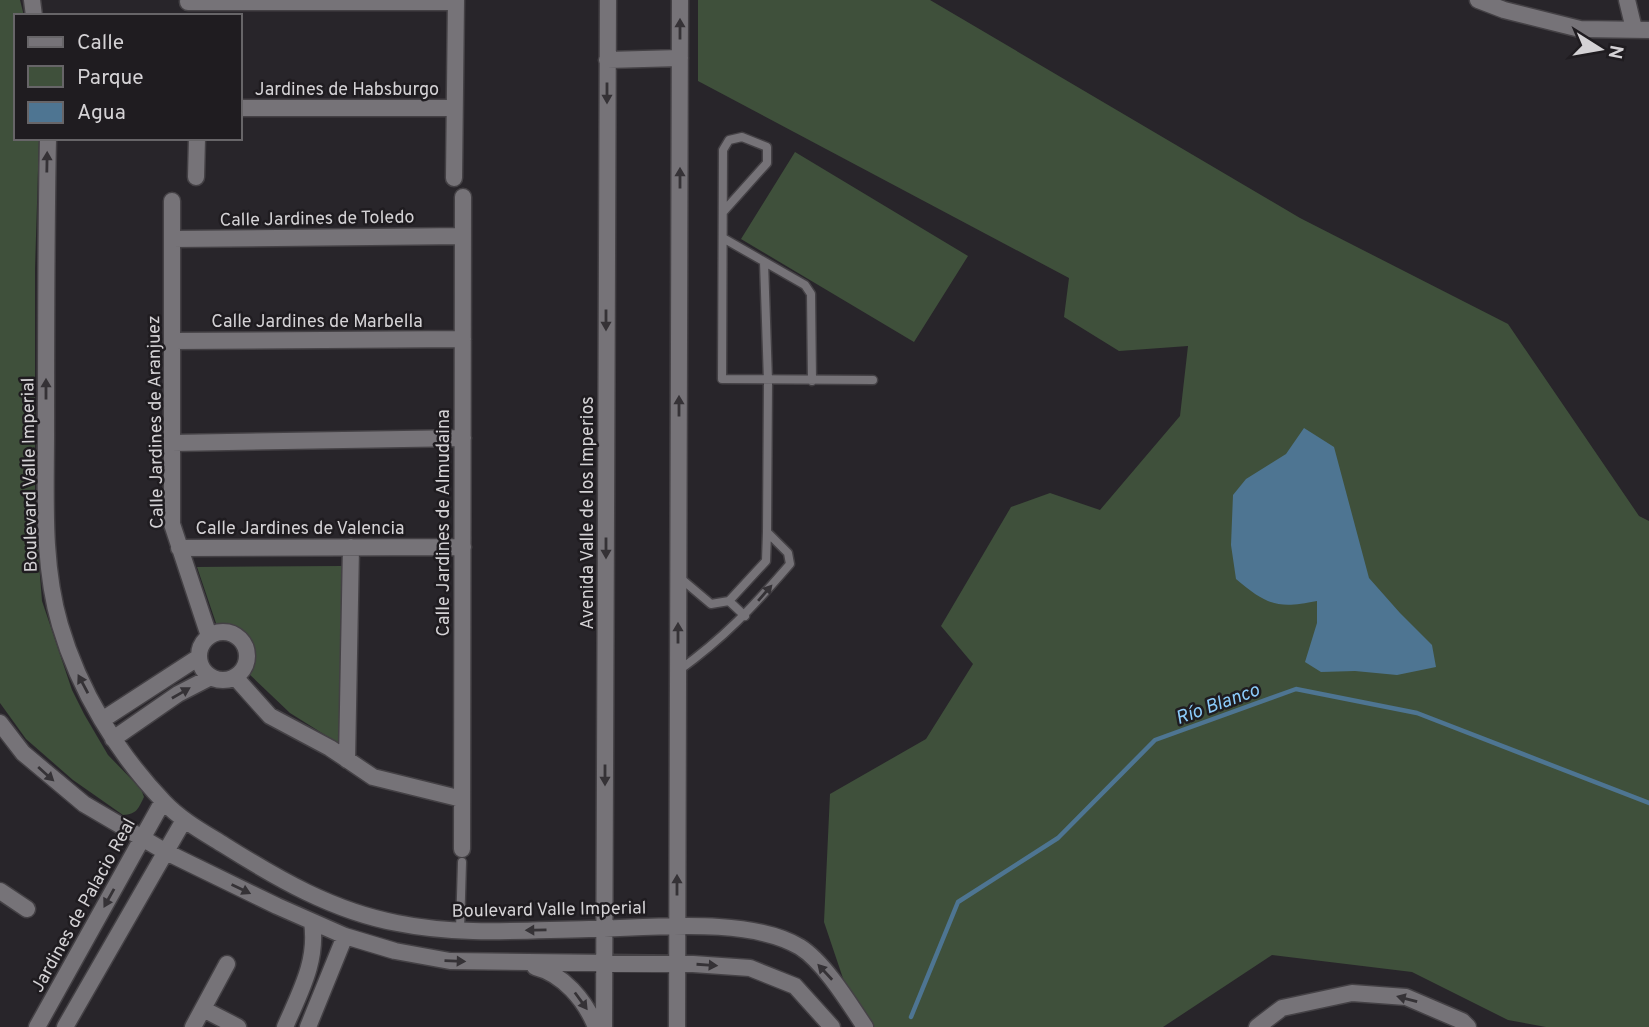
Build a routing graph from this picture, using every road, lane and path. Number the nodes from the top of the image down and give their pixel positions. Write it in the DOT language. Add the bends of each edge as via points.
graph roads {
  1 [pos="608,0"];
  2 [pos="680,0"];
  3 [pos="1478,0"];
  4 [pos="1627,0"];
  5 [pos="456,1"];
  6 [pos="189,6"];
  7 [pos="1642,29"];
  8 [pos="680,58"];
  9 [pos="607,60"];
  10 [pos="242,108"];
  11 [pos="454,108"];
  12 [pos="48,140"];
  13 [pos="197,140"];
  14 [pos="196,177"];
  15 [pos="454,177"];
  16 [pos="463,197"];
  17 [pos="172,201"];
  18 [pos="723,212"];
  19 [pos="463,236"];
  20 [pos="723,238"];
  21 [pos="172,239"];
  22 [pos="764,262"];
  23 [pos="463,339"];
  24 [pos="172,341"];
  25 [pos="873,380"];
  26 [pos="768,381"];
  27 [pos="812,381"];
  28 [pos="463,439"];
  29 [pos="173,443"];
  30 [pos="766,532"];
  31 [pos="351,547"];
  32 [pos="463,547"];
  33 [pos="179,548"];
  34 [pos="678,576"];
  35 [pos="729,601"];
  36 [pos="745,616"];
  37 [pos="209,636"];
  38 [pos="199,657"];
  39 [pos="678,671"];
  40 [pos="211,677"];
  41 [pos="235,677"];
  42 [pos="139,696"];
  43 [pos="150,713"];
  44 [pos="102,720"];
  45 [pos="0,723"];
  46 [pos="113,739"];
  47 [pos="347,760"];
  48 [pos="462,799"];
  49 [pos="163,801"];
  50 [pos="184,820"];
  51 [pos="142,838"];
  52 [pos="166,852"];
  53 [pos="462,856"];
  54 [pos="125,869"];
  55 [pos="150,881"];
  56 [pos="0,891"];
  57 [pos="27,909"];
  58 [pos="312,922"];
  59 [pos="400,924"];
  60 [pos="677,927"];
  61 [pos="604,929"];
  62 [pos="460,930"];
  63 [pos="345,936"];
  64 [pos="395,951"];
  65 [pos="515,962"];
  66 [pos="227,964"];
  67 [pos="677,964"];
  68 [pos="604,965"];
  69 [pos="310,970"];
  70 [pos="328,977"];
  71 [pos="202,1009"];
  72 [pos="37,1027"];
  73 [pos="65,1027"];
  74 [pos="193,1027"];
  75 [pos="238,1027"];
  76 [pos="285,1027"];
  77 [pos="308,1027"];
  78 [pos="596,1027"];
  79 [pos="604,1027"];
  80 [pos="677,1027"];
  81 [pos="832,1027"];
  82 [pos="865,1027"];
  83 [pos="1257,1027"];
  84 [pos="1468,1027"];
  1 -- 9 [label="street, Avenida Valle de los Imperios"];
  8 -- 2 [label="street, one-way"];
  3 -- 7 [label="street" via="1580,29"];
  4 -- 7 [label="street"];
  5 -- 6 [label="street"];
  5 -- 11 [label="street"];
  8 -- 9 [label="street"];
  34 -- 8 [label="street, one-way"];
  9 -- 61 [label="street, Avenida Valle de los Imperios, one-way"];
  10 -- 11 [label="street, Jardines de Habsburgo"];
  11 -- 15 [label="street"];
  44 -- 12 [label="street, Boulevard Valle Imperial, one-way" via="77,674 51,586 46,513"];
  13 -- 14 [label="street"];
  16 -- 19 [label="street, Calle Jardines de Almudaina"];
  17 -- 21 [label="street, Calle Jardines de Aranjuez"];
  18 -- 18 [label="lane" via="723,150 729,140 742,137 767,147 767,163"];
  18 -- 20 [label="lane"];
  19 -- 21 [label="street, Calle Jardines de Toledo"];
  19 -- 23 [label="street, Calle Jardines de Almudaina"];
  20 -- 22 [label="lane"];
  20 -- 26 [label="lane" via="722,379"];
  21 -- 24 [label="street, Calle Jardines de Aranjuez"];
  22 -- 26 [label="lane"];
  22 -- 27 [label="lane" via="805,285 811,294"];
  23 -- 24 [label="street, Calle Jardines de Marbella"];
  23 -- 28 [label="street, Calle Jardines de Almudaina"];
  24 -- 29 [label="street, Calle Jardines de Aranjuez"];
  25 -- 27 [label="lane"];
  26 -- 27 [label="lane"];
  26 -- 30 [label="lane"];
  28 -- 29 [label="street"];
  28 -- 32 [label="street, Calle Jardines de Almudaina"];
  29 -- 33 [label="street, Calle Jardines de Aranjuez" via="172,524"];
  30 -- 35 [label="lane" via="766,561"];
  36 -- 30 [label="lane, one-way" via="790,564 788,554"];
  31 -- 32 [label="street, Calle Jardines de Valencia"];
  31 -- 33 [label="street, Calle Jardines de Valencia"];
  31 -- 47 [label="street"];
  32 -- 48 [label="street, Calle Jardines de Almudaina"];
  33 -- 37 [label="street, Calle Jardines de Aranjuez"];
  34 -- 35 [label="lane" via="711,604"];
  39 -- 34 [label="street, one-way"];
  35 -- 36 [label="lane"];
  36 -- 39 [label="lane"];
  37 -- 38 [label="street"];
  37 -- 41 [label="street" via="221,631 244,642 244,668"];
  38 -- 40 [label="street"];
  38 -- 42 [label="street"];
  60 -- 39 [label="street, one-way"];
  40 -- 41 [label="street"];
  43 -- 40 [label="street, one-way"];
  41 -- 47 [label="street" via="270,716"];
  42 -- 43 [label="street"];
  42 -- 44 [label="street"];
  43 -- 46 [label="street"];
  44 -- 46 [label="street, Boulevard Valle Imperial"];
  45 -- 51 [label="street, one-way" via="23,753 52,779 83,804"];
  46 -- 49 [label="street, Boulevard Valle Imperial"];
  47 -- 48 [label="street" via="373,777"];
  48 -- 53 [label="street, Calle Jardines de Almudaina"];
  49 -- 50 [label="street, Boulevard Valle Imperial"];
  49 -- 51 [label="street, Jardines de Palacio Real"];
  50 -- 52 [label="street"];
  50 -- 59 [label="street, Boulevard Valle Imperial" via="322,901"];
  51 -- 52 [label="street"];
  51 -- 54 [label="street, Jardines de Palacio Real"];
  52 -- 55 [label="street"];
  52 -- 58 [label="street, one-way"];
  53 -- 62 [label="lane"];
  54 -- 55 [label="street"];
  54 -- 72 [label="street, Jardines de Palacio Real, one-way"];
  55 -- 73 [label="street"];
  56 -- 57 [label="street"];
  58 -- 63 [label="street"];
  58 -- 69 [label="street"];
  59 -- 62 [label="street, Boulevard Valle Imperial"];
  59 -- 64 [label="street"];
  60 -- 61 [label="street, Boulevard Valle Imperial"];
  60 -- 67 [label="street"];
  82 -- 60 [label="street, Boulevard Valle Imperial, one-way" via="831,978 802,948 768,933"];
  61 -- 62 [label="street, Boulevard Valle Imperial, one-way"];
  61 -- 68 [label="street, Avenida Valle de los Imperios"];
  63 -- 64 [label="street"];
  63 -- 70 [label="street"];
  64 -- 65 [label="street, one-way" via="450,961"];
  65 -- 68 [label="street"];
  65 -- 78 [label="street, one-way" via="545,970 573,989"];
  66 -- 71 [label="street"];
  67 -- 68 [label="street"];
  67 -- 80 [label="street"];
  67 -- 81 [label="street, one-way" via="750,968 783,981 795,986"];
  68 -- 79 [label="street, Avenida Valle de los Imperios"];
  69 -- 70 [label="street"];
  69 -- 76 [label="street"];
  70 -- 77 [label="street"];
  71 -- 74 [label="street"];
  71 -- 75 [label="street"];
  84 -- 83 [label="street, one-way" via="1406,996 1352,993 1282,1008"];
}
